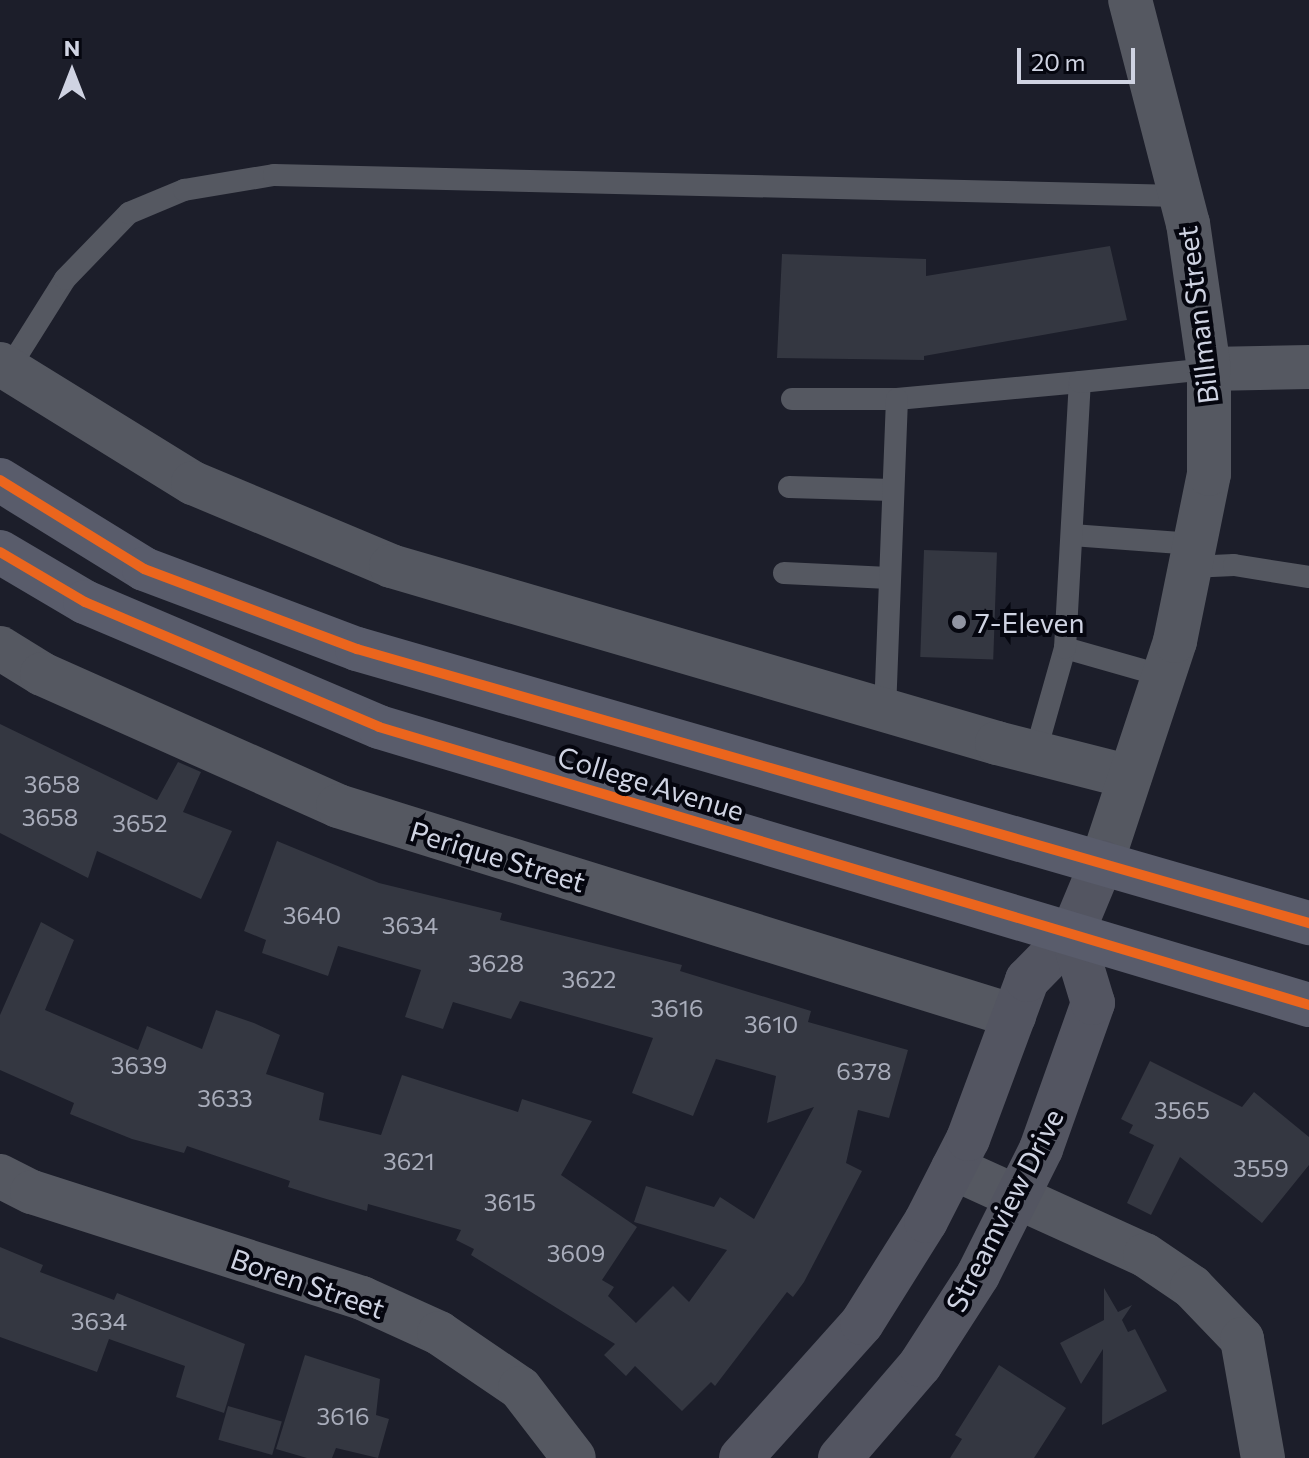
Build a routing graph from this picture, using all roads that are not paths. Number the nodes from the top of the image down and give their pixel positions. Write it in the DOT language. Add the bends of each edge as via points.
graph roads {
  1 [pos="1130,0"];
  2 [pos="1181,196"];
  3 [pos="4,367"];
  4 [pos="1309,367"];
  5 [pos="1209,369"];
  6 [pos="1080,382"];
  7 [pos="792,399"];
  8 [pos="897,399"];
  9 [pos="0,480"];
  10 [pos="789,487"];
  11 [pos="892,490"];
  12 [pos="1072,535"];
  13 [pos="0,552"];
  14 [pos="1192,556"];
  15 [pos="784,573"];
  16 [pos="1309,577"];
  17 [pos="889,578"];
  18 [pos="0,648"];
  19 [pos="1065,648"];
  20 [pos="1163,676"];
  21 [pos="885,711"];
  22 [pos="1035,754"];
  23 [pos="1130,777"];
  24 [pos="1102,862"];
  25 [pos="1309,923"];
  26 [pos="1072,934"];
  27 [pos="1309,1005"];
  28 [pos="1014,1016"];
  29 [pos="953,1168"];
  30 [pos="0,1176"];
  31 [pos="1018,1195"];
  32 [pos="574,1458"];
  33 [pos="741,1458"];
  34 [pos="840,1458"];
  35 [pos="1263,1458"];
  1 -- 2 [label="street, Billman Street"];
  2 -- 3 [label="lane" via="274,175 184,190 129,213 65,279"];
  2 -- 5 [label="street, Billman Street"];
  3 -- 21 [label="street" via="193,483 391,566"];
  4 -- 5 [label="street"];
  5 -- 6 [label="lane"];
  5 -- 14 [label="street, Billman Street" via="1209,474"];
  6 -- 8 [label="lane"];
  6 -- 12 [label="lane"];
  7 -- 8 [label="lane"];
  8 -- 11 [label="lane"];
  9 -- 24 [label="main road, College Avenue" via="144,569 357,649"];
  10 -- 11 [label="lane"];
  11 -- 17 [label="lane"];
  12 -- 14 [label="lane"];
  12 -- 19 [label="lane"];
  13 -- 26 [label="main road, College Avenue" via="85,602 379,727"];
  14 -- 16 [label="lane"];
  14 -- 20 [label="street, Billman Street"];
  15 -- 17 [label="lane"];
  17 -- 21 [label="lane"];
  18 -- 28 [label="street, Perique Street" via="42,674 338,806"];
  19 -- 20 [label="lane"];
  19 -- 22 [label="lane"];
  20 -- 23 [label="street, Billman Street"];
  21 -- 22 [label="street"];
  22 -- 23 [label="street"];
  23 -- 24 [label="street, Billman Street"];
  24 -- 25 [label="main road, College Avenue"];
  24 -- 26 [label="main road"];
  26 -- 27 [label="main road, College Avenue"];
  26 -- 28 [label="main road" via="1027,980"];
  26 -- 31 [label="main road, Streamview Drive" via="1093,1003 1041,1149"];
  28 -- 29 [label="main road"];
  29 -- 31 [label="street"];
  29 -- 33 [label="main road" via="862,1323"];
  30 -- 32 [label="street, Boren Street" via="32,1192 362,1298 439,1333 520,1388"];
  31 -- 34 [label="main road, Streamview Drive" via="978,1275 920,1365"];
  31 -- 35 [label="street" via="1145,1255 1192,1287 1242,1339"];
}
